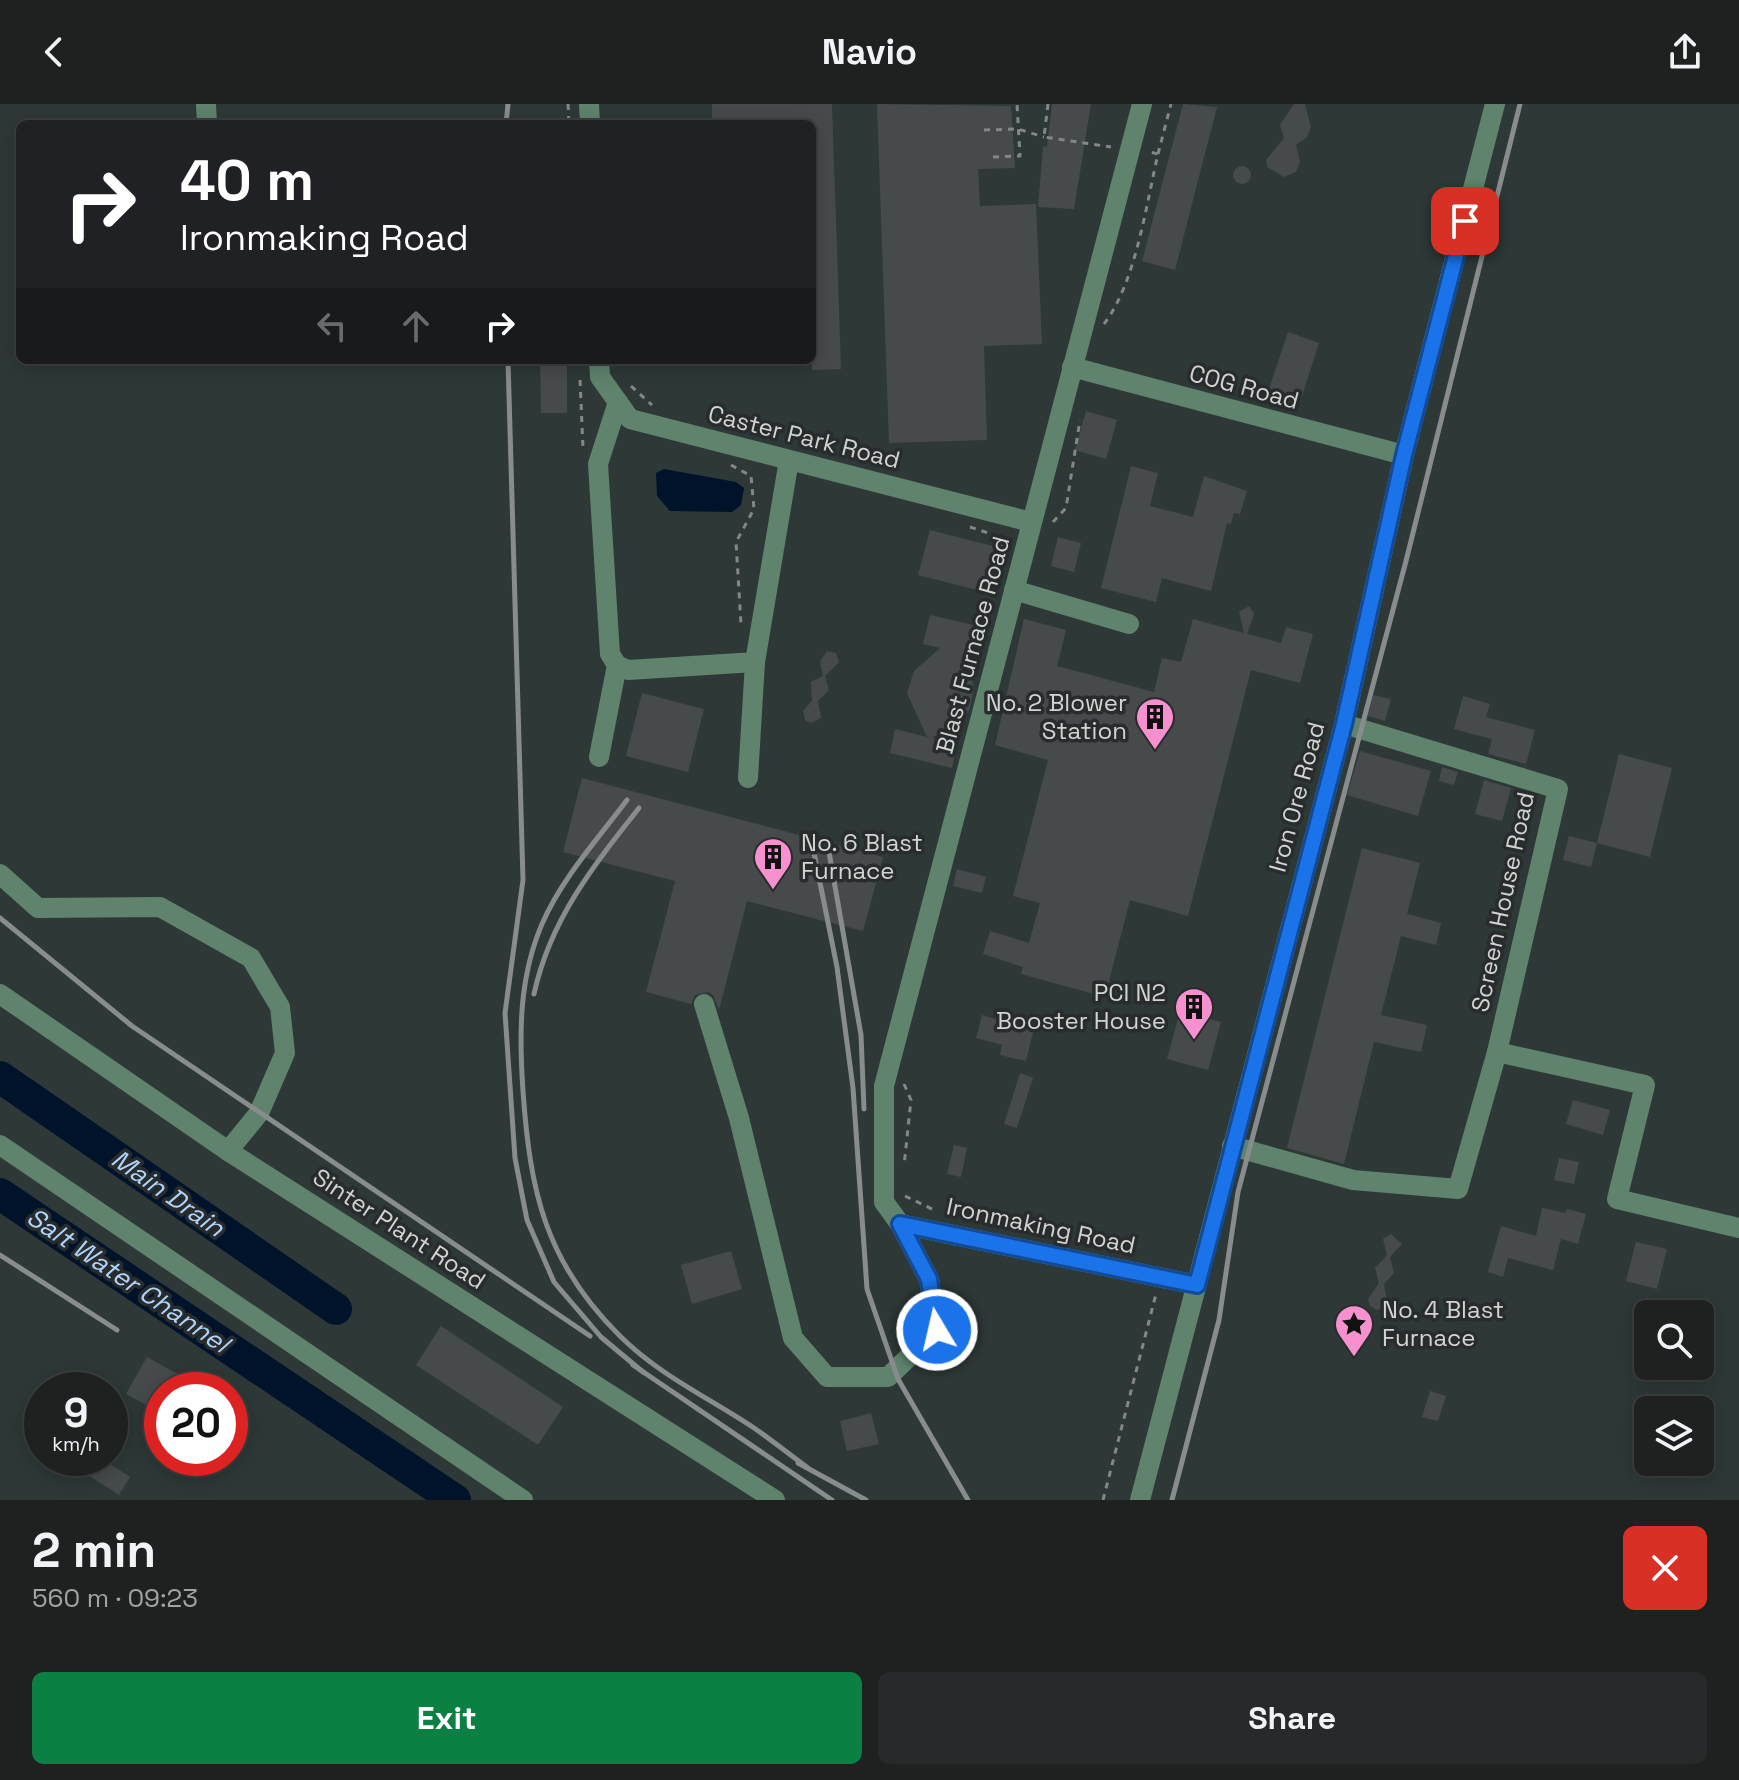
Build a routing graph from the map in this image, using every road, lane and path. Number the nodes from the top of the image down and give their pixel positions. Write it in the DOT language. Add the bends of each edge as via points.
graph roads {
  1 [pos="1017,104"];
  2 [pos="1142,104"];
  3 [pos="1171,104"];
  4 [pos="1495,104"];
  5 [pos="1018,129"];
  6 [pos="984,130"];
  7 [pos="1044,137"];
  8 [pos="1158,154"];
  9 [pos="993,157"];
  10 [pos="599,364"];
  11 [pos="1072,367"];
  12 [pos="618,402"];
  13 [pos="735,446"];
  14 [pos="1404,455"];
  15 [pos="789,460"];
  16 [pos="1031,522"];
  17 [pos="1014,590"];
  18 [pos="1129,624"];
  19 [pos="742,631"];
  20 [pos="755,662"];
  21 [pos="617,665"];
  22 [pos="1344,724"];
  23 [pos="599,757"];
  24 [pos="748,778"];
  25 [pos="0,874"];
  26 [pos="0,994"];
  27 [pos="704,1004"];
  28 [pos="1497,1052"];
  29 [pos="0,1145"];
  30 [pos="1232,1146"];
  31 [pos="228,1151"];
  32 [pos="900,1224"];
  33 [pos="1739,1228"];
  34 [pos="1197,1285"];
  35 [pos="523,1500"];
  36 [pos="775,1500"];
  37 [pos="1140,1500"];
  1 -- 5 [label="path"];
  2 -- 11 [label="street, Blast Furnace Road"];
  3 -- 8 [label="path"];
  4 -- 14 [label="street, Iron Ore Road"];
  5 -- 6 [label="path"];
  5 -- 7 [label="path"];
  5 -- 9 [label="path" via="1020,156"];
  10 -- 12 [label="street, Caster Park Road" via="600,377"];
  11 -- 14 [label="street, COG Road"];
  11 -- 16 [label="street, Blast Furnace Road"];
  12 -- 13 [label="street, Caster Park Road" via="630,419"];
  12 -- 21 [label="street" via="598,464 610,654"];
  13 -- 15 [label="street, Caster Park Road"];
  13 -- 19 [label="path" via="731,467 751,476 754,509 736,542"];
  14 -- 22 [label="street, Iron Ore Road"];
  15 -- 16 [label="street, Caster Park Road"];
  15 -- 20 [label="street"];
  16 -- 17 [label="street, Blast Furnace Road"];
  17 -- 18 [label="street"];
  17 -- 32 [label="street, Blast Furnace Road" via="884,1086 884,1202"];
  20 -- 21 [label="street" via="628,670"];
  20 -- 24 [label="street"];
  21 -- 23 [label="street"];
  22 -- 28 [label="street, Screen House Road" via="1558,789"];
  22 -- 30 [label="street, Iron Ore Road"];
  25 -- 31 [label="street" via="38,908 160,907 251,958 280,1007 285,1053 259,1113"];
  26 -- 31 [label="street, Sinter Plant Road"];
  27 -- 32 [label="street" via="739,1118 793,1338 827,1377 888,1377 937,1330 929,1279"];
  28 -- 30 [label="street, Screen House Road" via="1458,1189 1353,1180"];
  28 -- 33 [label="street" via="1645,1085 1617,1199"];
  29 -- 35 [label="street"];
  30 -- 34 [label="street, Iron Ore Road"];
  31 -- 36 [label="street, Sinter Plant Road"];
  32 -- 34 [label="street, Ironmaking Road"];
  34 -- 37 [label="street, Iron Ore Road"];
}
